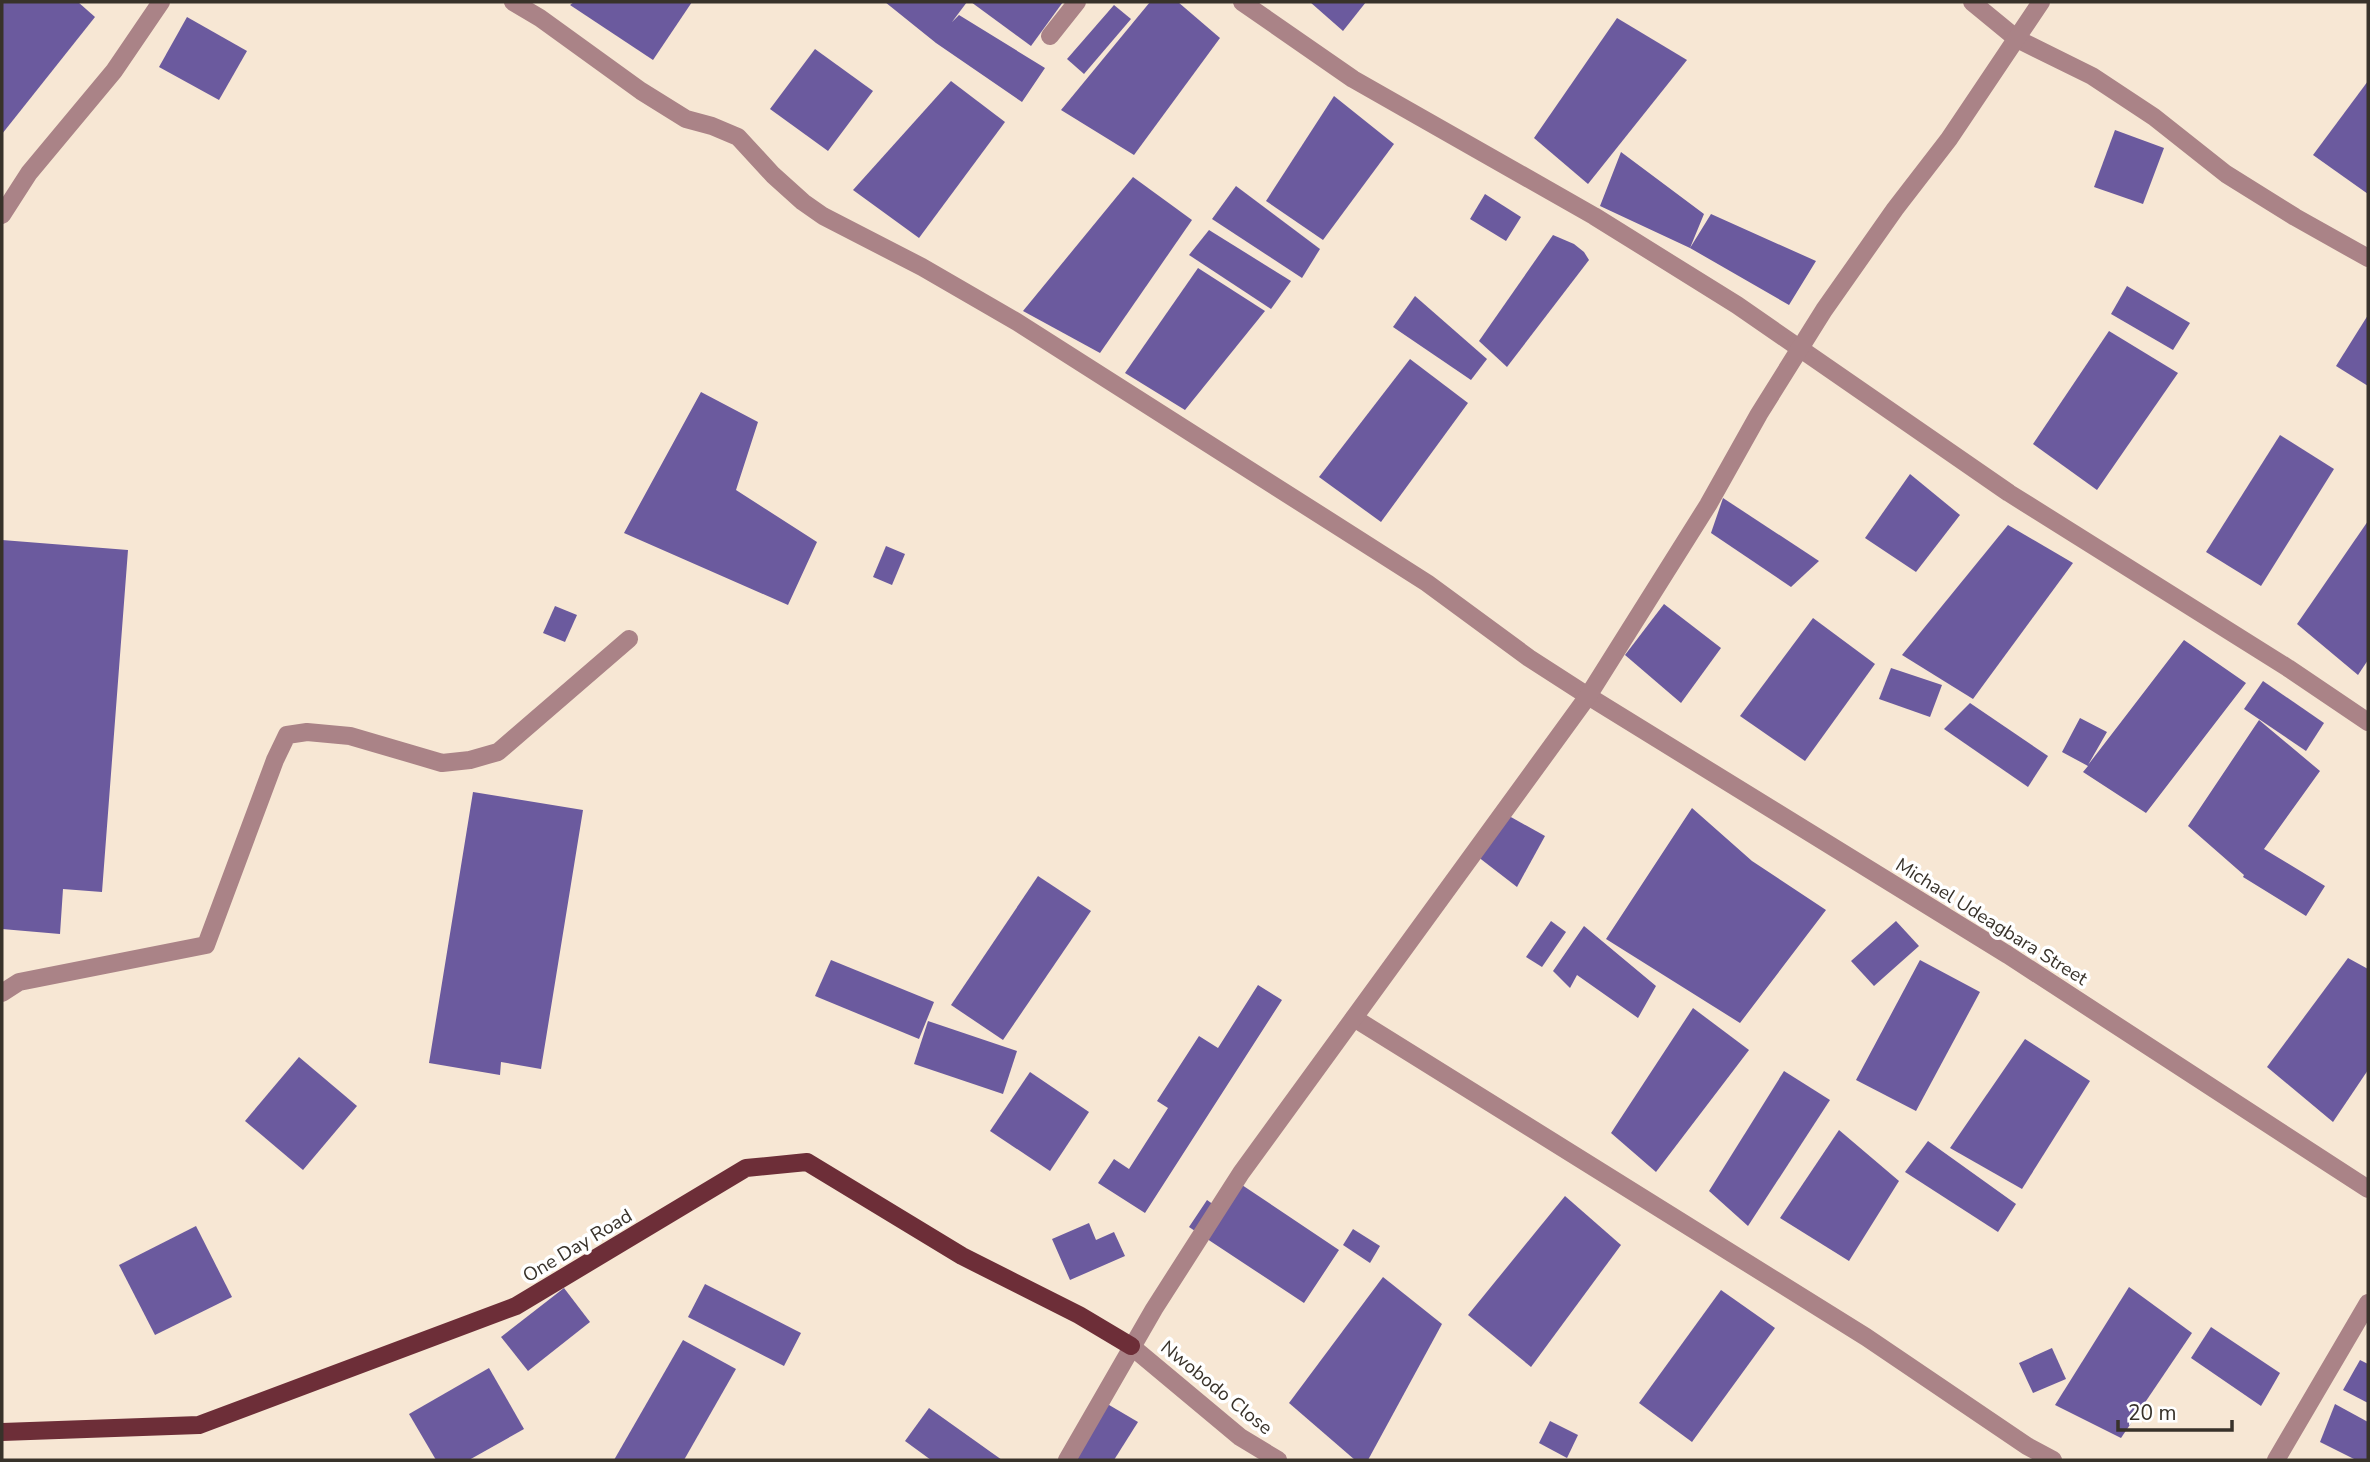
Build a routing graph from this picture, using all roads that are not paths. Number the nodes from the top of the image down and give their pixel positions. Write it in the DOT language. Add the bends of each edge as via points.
graph roads {
  1 [pos="161,2"];
  2 [pos="513,2"];
  3 [pos="1077,2"];
  4 [pos="1242,2"];
  5 [pos="1972,2"];
  6 [pos="2041,2"];
  7 [pos="1050,36"];
  8 [pos="2017,38"];
  9 [pos="4,204"];
  10 [pos="2368,258"];
  11 [pos="1801,347"];
  12 [pos="629,639"];
  13 [pos="1588,696"];
  14 [pos="2368,722"];
  15 [pos="2,993"];
  16 [pos="1354,1018"];
  17 [pos="2368,1189"];
  18 [pos="2368,1303"];
  19 [pos="1131,1346"];
  20 [pos="2,1432"];
  21 [pos="1067,1460"];
  22 [pos="1278,1460"];
  23 [pos="2053,1460"];
  24 [pos="2276,1460"];
  1 -- 9 [label="street" via="114,71"];
  2 -- 13 [label="street, Michael Udeagbara Street" via="686,119 738,137 773,175 823,215 1017,322 1427,583"];
  3 -- 7 [label="street"];
  4 -- 11 [label="street" via="1353,79 1633,240"];
  5 -- 8 [label="street"];
  6 -- 8 [label="street"];
  8 -- 10 [label="street" via="2092,76 2154,117 2226,174"];
  8 -- 11 [label="street" via="1949,139 1844,279"];
  11 -- 13 [label="street"];
  11 -- 14 [label="street" via="2008,493"];
  12 -- 15 [label="street" via="498,752 442,763 350,736 288,735 206,945 19,982"];
  13 -- 16 [label="street"];
  13 -- 17 [label="street, Michael Udeagbara Street" via="2008,954"];
  16 -- 19 [label="street" via="1241,1173"];
  16 -- 23 [label="street" via="1866,1337"];
  18 -- 24 [label="street"];
  19 -- 20 [label="main road, One Day Road" via="962,1256 807,1161 746,1168 516,1306 199,1426"];
  19 -- 21 [label="street"];
  19 -- 22 [label="street, Nwobodo Close" via="1240,1437"];
}
